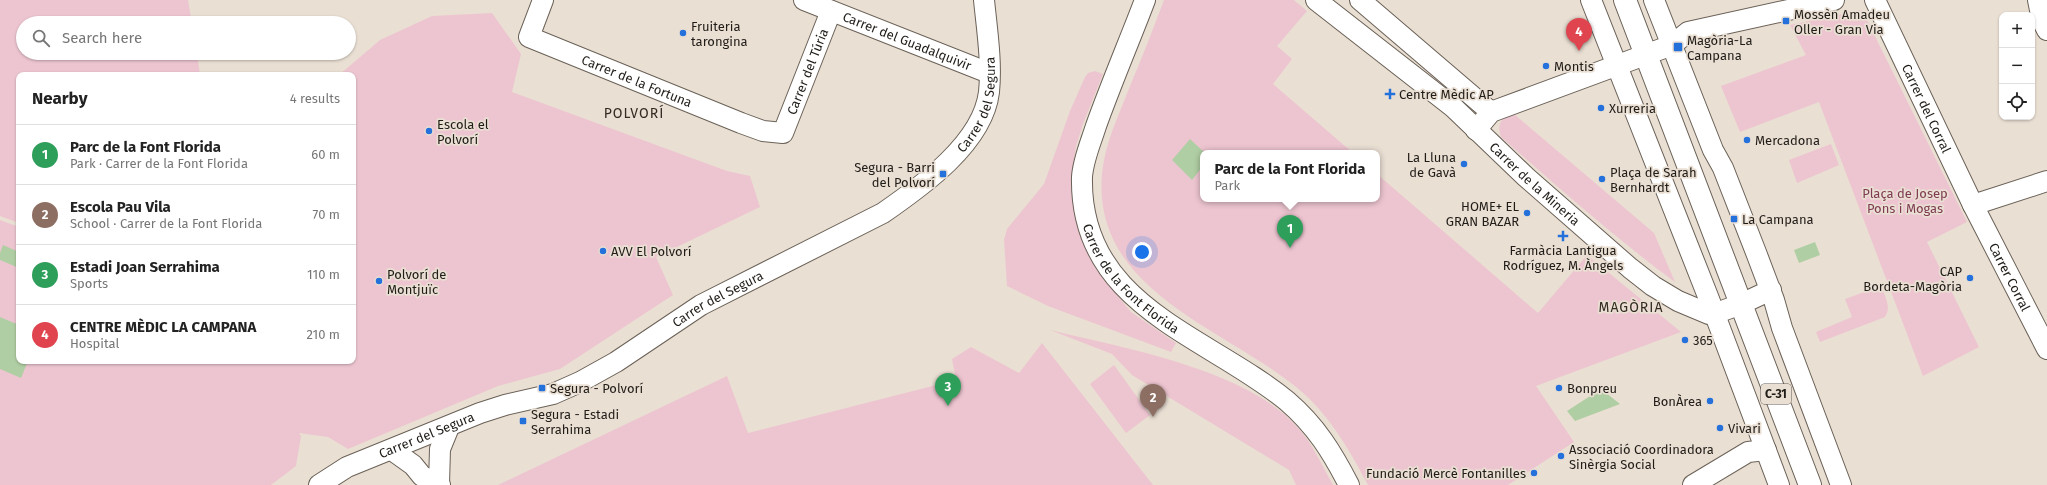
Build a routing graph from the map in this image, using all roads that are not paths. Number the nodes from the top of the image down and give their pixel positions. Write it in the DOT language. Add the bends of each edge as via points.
graph roads {
  1 [pos="543,0"];
  2 [pos="804,0"];
  3 [pos="984,0"];
  4 [pos="1145,0"];
  5 [pos="1316,0"];
  6 [pos="1360,0"];
  7 [pos="1591,0"];
  8 [pos="1625,0"];
  9 [pos="1654,0"];
  10 [pos="1834,0"];
  11 [pos="2038,0"];
  12 [pos="1878,6"];
  13 [pos="831,11"];
  14 [pos="2047,30"];
  15 [pos="1672,45"];
  16 [pos="1646,55"];
  17 [pos="1616,66"];
  18 [pos="989,73"];
  19 [pos="1491,112"];
  20 [pos="1476,130"];
  21 [pos="783,133"];
  22 [pos="2047,180"];
  23 [pos="1980,202"];
  24 [pos="1771,290"];
  25 [pos="1741,304"];
  26 [pos="1714,314"];
  27 [pos="2047,349"];
  28 [pos="449,428"];
  29 [pos="392,450"];
  30 [pos="1766,450"];
  31 [pos="440,484"];
  32 [pos="319,485"];
  33 [pos="1349,485"];
  34 [pos="1693,485"];
  35 [pos="1779,485"];
  36 [pos="1810,485"];
  37 [pos="1841,485"];
  1 -- 21 [label="street, Carrer de la Fortuna" via="529,37 741,123 763,131"];
  2 -- 13 [label="street, Carrer del Guadalquivir"];
  3 -- 18 [label="street, Carrer del Segura"];
  4 -- 33 [label="street, Carrer de la Font Florida" via="1090,145 1082,176 1087,223 1111,271 1128,292 1191,339 1212,350 1287,401 1314,427"];
  5 -- 20 [label="street, Carrer de la Mineria" via="1454,108"];
  6 -- 19 [label="street"];
  7 -- 17 [label="street"];
  8 -- 16 [label="main road, C-31"];
  9 -- 15 [label="street"];
  10 -- 15 [label="street" via="1688,32"];
  11 -- 14 [label="street"];
  12 -- 23 [label="street, Carrer del Corral"];
  13 -- 18 [label="street, Carrer del Guadalquivir"];
  13 -- 21 [label="street, Carrer del Túria"];
  15 -- 16 [label="street"];
  15 -- 24 [label="street"];
  16 -- 17 [label="street"];
  16 -- 25 [label="main road, C-31"];
  17 -- 19 [label="street"];
  17 -- 26 [label="street"];
  18 -- 28 [label="street, Carrer del Segura" via="989,92 985,109 975,129 934,175 883,213 701,305 616,362 580,382 554,394 505,405"];
  19 -- 20 [label="street"];
  20 -- 26 [label="street, Carrer de la Mineria" via="1630,268 1678,301 1705,313"];
  22 -- 23 [label="street"];
  23 -- 27 [label="street, Carrer Corral"];
  24 -- 25 [label="street"];
  24 -- 37 [label="street" via="1782,328"];
  25 -- 26 [label="street"];
  25 -- 36 [label="main road, C-31"];
  26 -- 30 [label="street"];
  28 -- 29 [label="street, Carrer del Segura"];
  28 -- 31 [label="street" via="440,449"];
  29 -- 31 [label="street" via="422,476"];
  29 -- 32 [label="street, Carrer del Segura" via="347,467"];
  30 -- 34 [label="street" via="1748,452"];
  30 -- 35 [label="street"];
}
